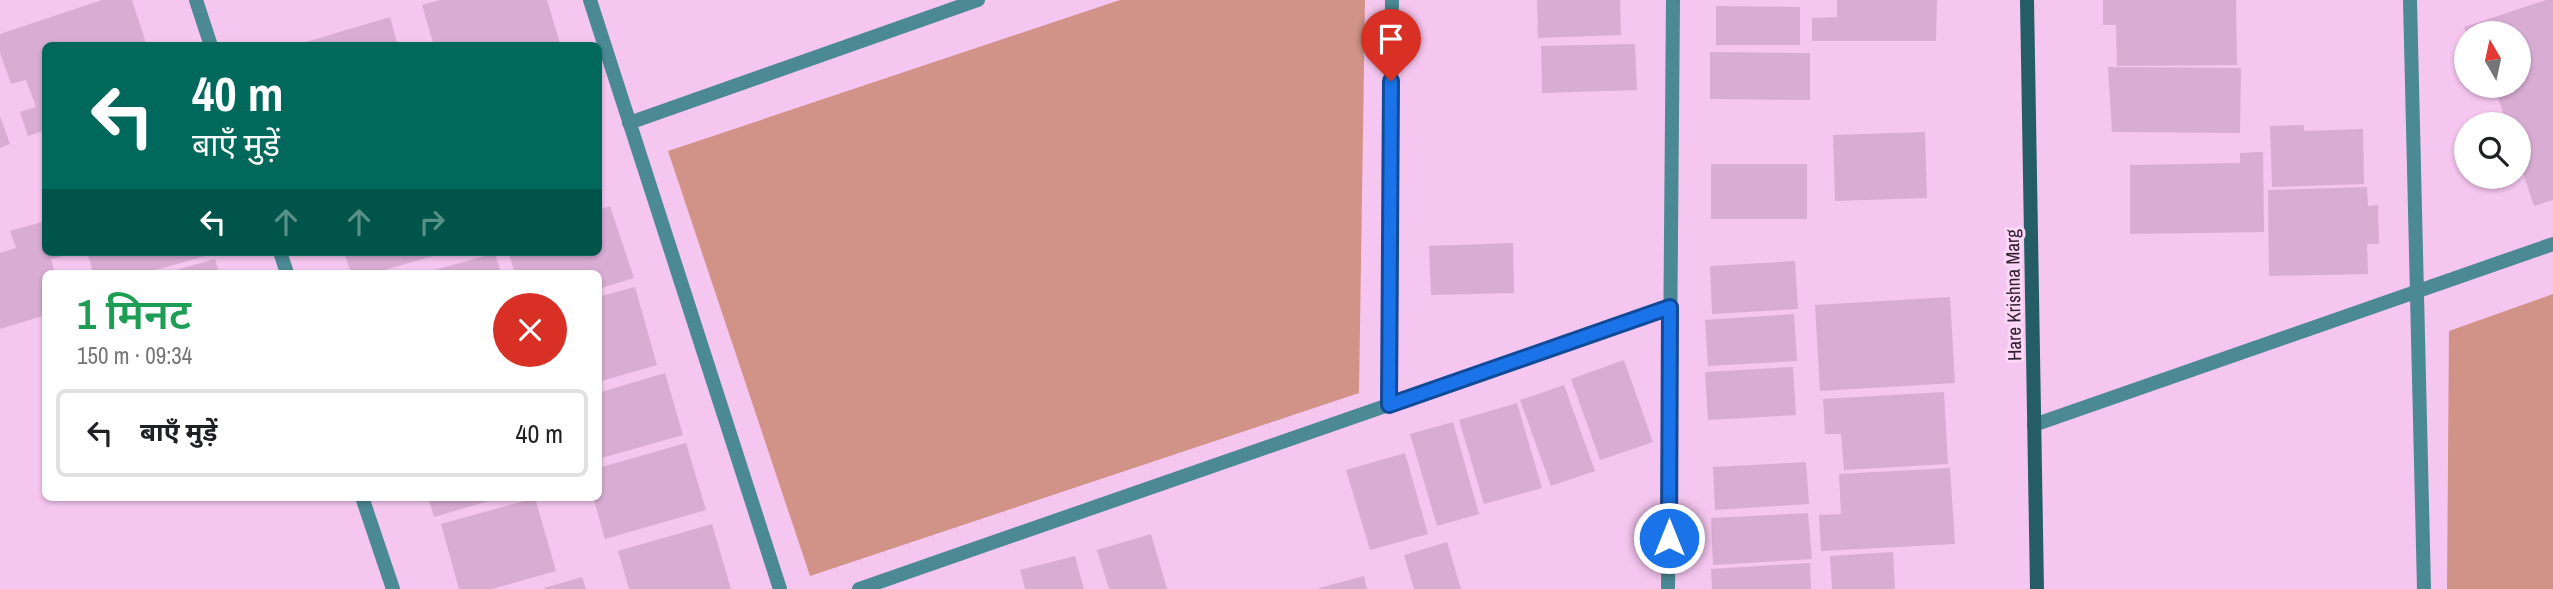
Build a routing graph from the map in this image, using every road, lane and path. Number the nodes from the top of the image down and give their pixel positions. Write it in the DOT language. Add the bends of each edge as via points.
graph roads {
  1 [pos="196,0"];
  2 [pos="590,0"];
  3 [pos="978,0"];
  4 [pos="1392,0"];
  5 [pos="1673,0"];
  6 [pos="2027,0"];
  7 [pos="2410,0"];
  8 [pos="210,42"];
  9 [pos="629,123"];
  10 [pos="2553,244"];
  11 [pos="2416,292"];
  12 [pos="1670,307"];
  13 [pos="1389,405"];
  14 [pos="2034,425"];
  15 [pos="363,501"];
  16 [pos="393,589"];
  17 [pos="780,589"];
  18 [pos="859,589"];
  19 [pos="1668,589"];
  20 [pos="2037,589"];
  21 [pos="2424,589"];
  1 -- 8 [label="street"];
  2 -- 9 [label="street"];
  3 -- 9 [label="street"];
  4 -- 13 [label="street"];
  5 -- 12 [label="street"];
  6 -- 14 [label="street, Hare Krishna Marg"];
  7 -- 11 [label="street"];
  9 -- 17 [label="street"];
  10 -- 11 [label="street"];
  11 -- 14 [label="street"];
  11 -- 21 [label="street"];
  12 -- 13 [label="street"];
  12 -- 19 [label="street"];
  13 -- 18 [label="street"];
  14 -- 20 [label="street, Hare Krishna Marg"];
  15 -- 16 [label="street"];
}
